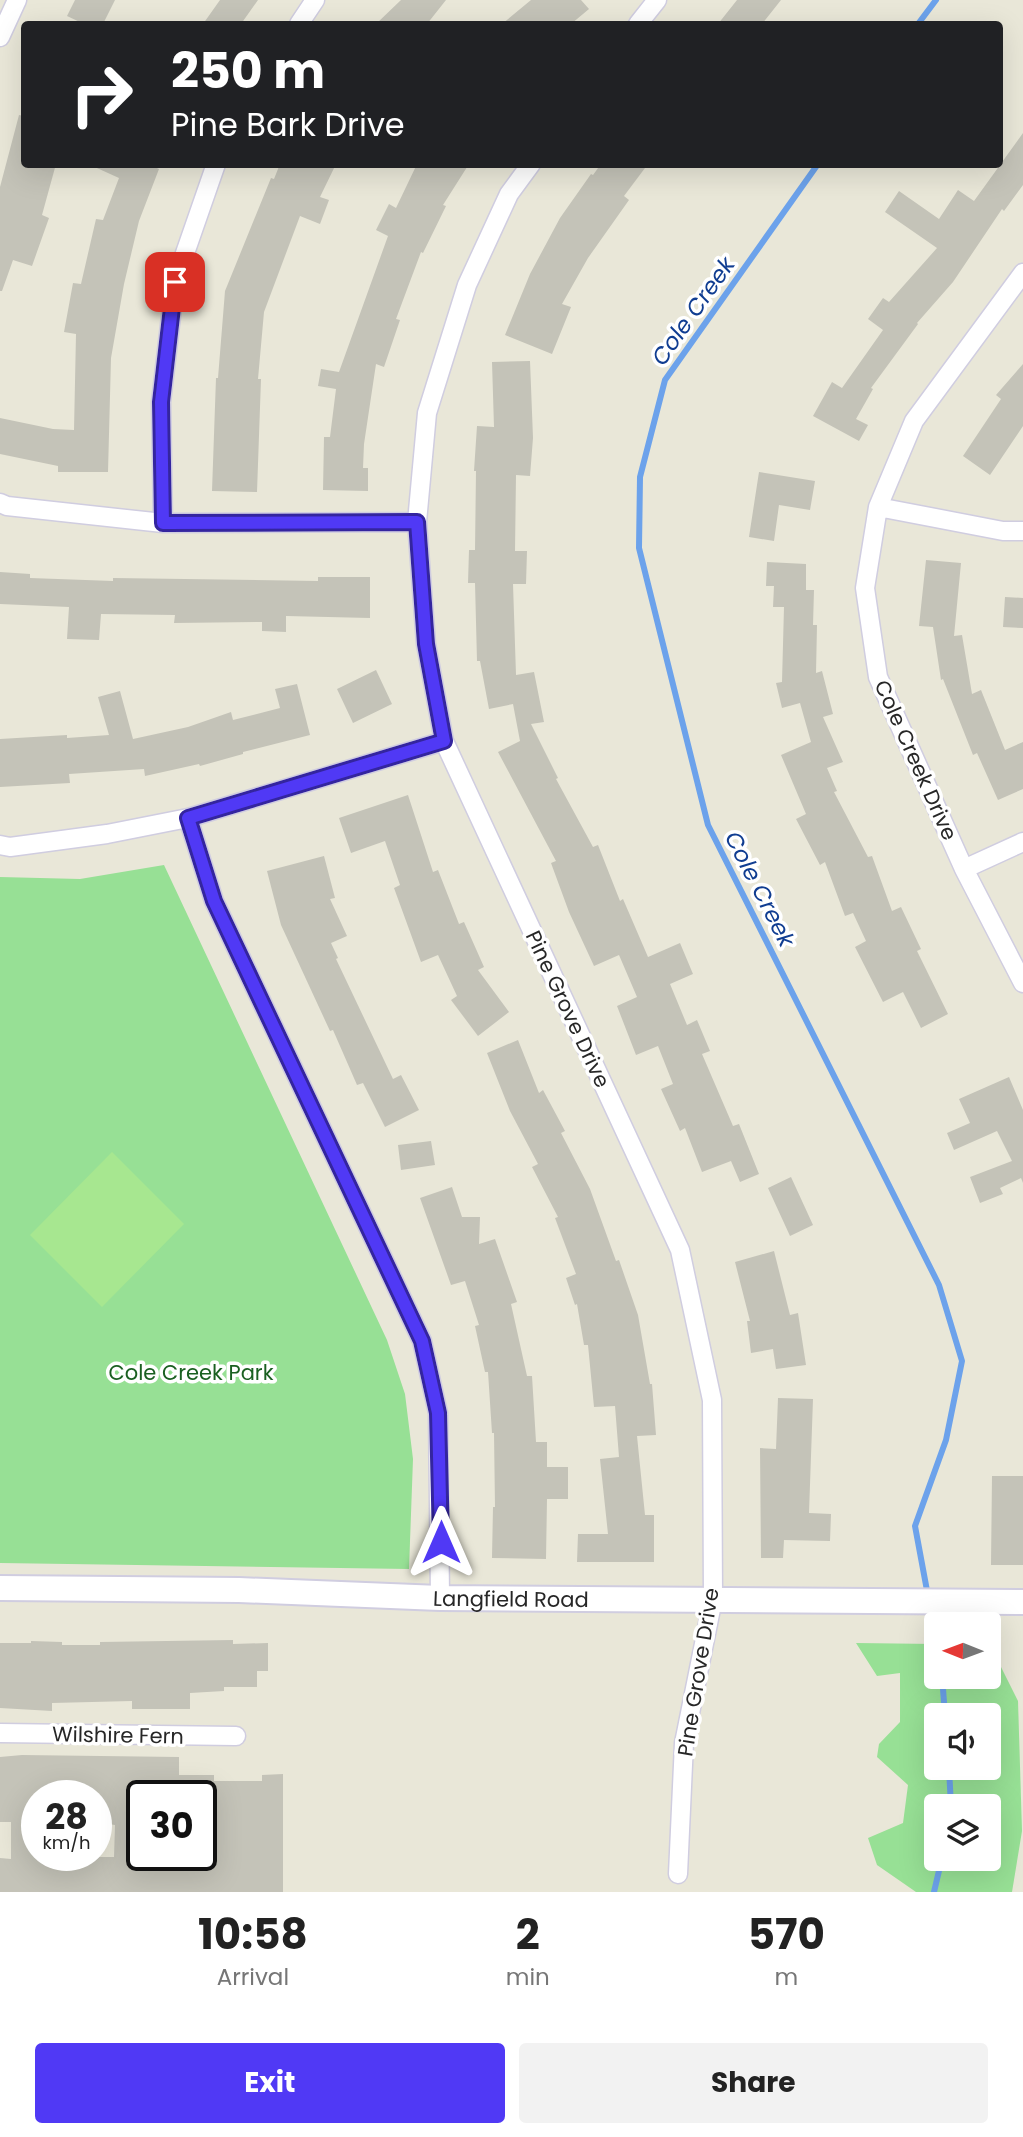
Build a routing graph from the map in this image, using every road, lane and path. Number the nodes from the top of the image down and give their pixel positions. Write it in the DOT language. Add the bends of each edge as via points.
graph roads {
  1 [pos="18,0"];
  2 [pos="315,0"];
  3 [pos="657,0"];
  4 [pos="301,21"];
  5 [pos="640,21"];
  6 [pos="0,37"];
  7 [pos="215,168"];
  8 [pos="528,168"];
  9 [pos="1023,273"];
  10 [pos="0,503"];
  11 [pos="878,507"];
  12 [pos="417,522"];
  13 [pos="163,523"];
  14 [pos="1023,531"];
  15 [pos="444,741"];
  16 [pos="188,818"];
  17 [pos="1023,842"];
  18 [pos="0,845"];
  19 [pos="964,869"];
  20 [pos="1023,982"];
  21 [pos="0,1588"];
  22 [pos="440,1598"];
  23 [pos="713,1599"];
  24 [pos="1023,1602"];
  25 [pos="0,1734"];
  26 [pos="236,1736"];
  27 [pos="678,1874"];
  1 -- 6 [label="street"];
  2 -- 4 [label="street"];
  3 -- 5 [label="street"];
  7 -- 13 [label="street" via="175,282 161,402"];
  8 -- 12 [label="street, Pine Grove Drive" via="509,194 467,285 427,413"];
  9 -- 11 [label="street, Cole Creek Drive" via="914,421"];
  10 -- 13 [label="street"];
  11 -- 14 [label="street"];
  11 -- 19 [label="street, Cole Creek Drive" via="865,588 878,677"];
  12 -- 13 [label="street"];
  12 -- 15 [label="street, Pine Grove Drive" via="426,644"];
  15 -- 16 [label="street"];
  15 -- 23 [label="street, Pine Grove Drive" via="680,1250 712,1400"];
  16 -- 18 [label="street" via="107,834"];
  16 -- 22 [label="street" via="214,901 422,1341 438,1413"];
  17 -- 19 [label="street"];
  19 -- 20 [label="street, Cole Creek Drive"];
  21 -- 22 [label="street, Langfield Road"];
  22 -- 23 [label="street, Langfield Road"];
  23 -- 24 [label="street, Langfield Road"];
  23 -- 27 [label="street, Pine Grove Drive" via="684,1743"];
  25 -- 26 [label="street, Wilshire Fern"];
}
